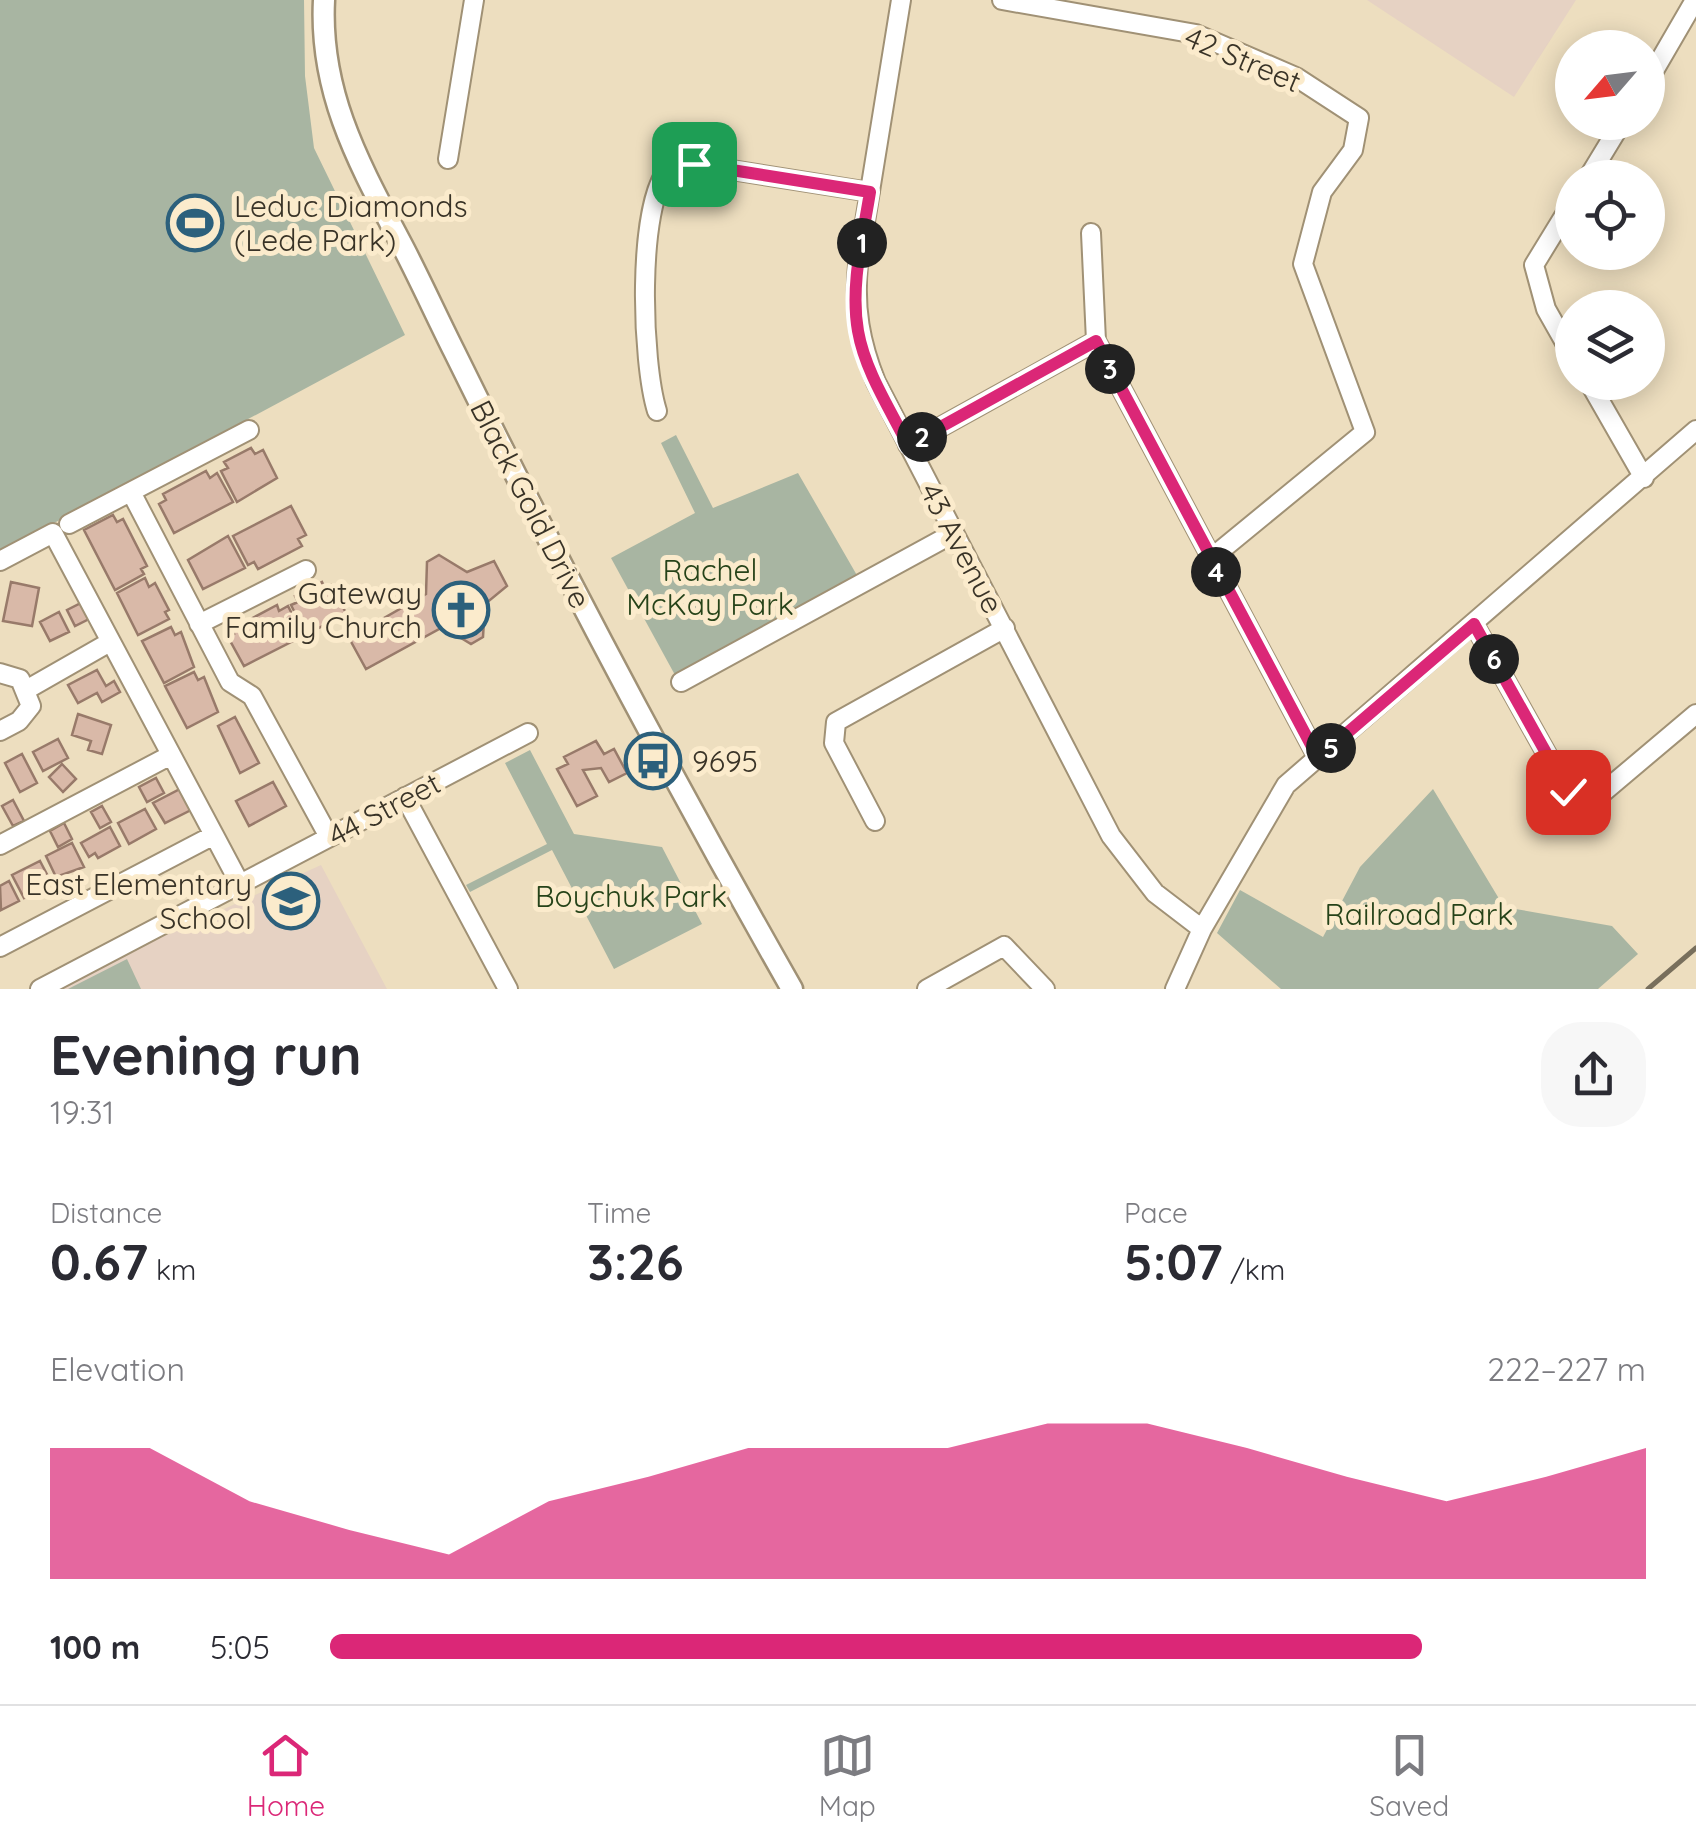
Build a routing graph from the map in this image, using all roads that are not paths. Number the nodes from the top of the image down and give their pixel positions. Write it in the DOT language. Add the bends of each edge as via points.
graph roads {
  1 [pos="324,0"];
  2 [pos="474,0"];
  3 [pos="901,0"];
  4 [pos="1002,0"];
  5 [pos="1695,0"];
  6 [pos="1108,8"];
  7 [pos="1665,52"];
  8 [pos="448,159"];
  9 [pos="870,192"];
  10 [pos="1555,231"];
  11 [pos="1091,234"];
  12 [pos="1555,325"];
  13 [pos="1096,341"];
  14 [pos="1598,400"];
  15 [pos="657,411"];
  16 [pos="248,430"];
  17 [pos="1696,430"];
  18 [pos="908,445"];
  19 [pos="1644,478"];
  20 [pos="131,492"];
  21 [pos="69,524"];
  22 [pos="954,532"];
  23 [pos="1209,560"];
  24 [pos="0,561"];
  25 [pos="306,570"];
  26 [pos="199,624"];
  27 [pos="1474,624"];
  28 [pos="1005,628"];
  29 [pos="110,642"];
  30 [pos="0,672"];
  31 [pos="682,682"];
  32 [pos="26,690"];
  33 [pos="1696,714"];
  34 [pos="0,731"];
  35 [pos="528,734"];
  36 [pos="171,755"];
  37 [pos="1318,758"];
  38 [pos="405,798"];
  39 [pos="875,821"];
  40 [pos="214,835"];
  41 [pos="330,837"];
  42 [pos="0,845"];
  43 [pos="240,884"];
  44 [pos="1202,929"];
  45 [pos="0,947"];
  46 [pos="40,989"];
  47 [pos="508,989"];
  48 [pos="792,989"];
  49 [pos="927,989"];
  50 [pos="1044,989"];
  51 [pos="1175,989"];
  1 -- 48 [label="main road, Black Gold Drive" via="333,94 368,188"];
  2 -- 8 [label="street"];
  3 -- 9 [label="street, 43 Avenue"];
  4 -- 6 [label="street, 42 Street"];
  5 -- 7 [label="street"];
  6 -- 23 [label="street, 42 Street" via="1196,34 1296,77 1359,118 1354,150 1322,192 1303,264 1366,432"];
  9 -- 15 [label="street" via="694,164 669,168 657,188 643,303"];
  9 -- 18 [label="street, 43 Avenue" via="856,284 858,330"];
  10 -- 12 [label="street" via="1534,265"];
  11 -- 13 [label="street"];
  13 -- 18 [label="street"];
  13 -- 23 [label="street"];
  14 -- 19 [label="street"];
  16 -- 20 [label="street"];
  17 -- 19 [label="street"];
  18 -- 22 [label="street, 43 Avenue"];
  19 -- 27 [label="street"];
  20 -- 21 [label="street"];
  20 -- 26 [label="street"];
  22 -- 28 [label="street, 43 Avenue"];
  22 -- 31 [label="street"];
  23 -- 37 [label="street"];
  24 -- 29 [label="street" via="52,533"];
  25 -- 26 [label="street"];
  26 -- 41 [label="street" via="230,682 252,696"];
  27 -- 33 [label="street" via="1568,792 1601,794"];
  27 -- 37 [label="street"];
  28 -- 39 [label="street" via="848,711 833,728 834,744"];
  28 -- 44 [label="street, 43 Avenue" via="1112,836 1155,893"];
  29 -- 32 [label="street"];
  29 -- 36 [label="street"];
  30 -- 32 [label="street" via="16,674"];
  32 -- 34 [label="street" via="29,711"];
  35 -- 38 [label="street, 44 Street"];
  36 -- 40 [label="street"];
  36 -- 42 [label="street"];
  37 -- 44 [label="street" via="1286,785"];
  38 -- 41 [label="street, 44 Street"];
  38 -- 47 [label="street"];
  40 -- 43 [label="street"];
  40 -- 45 [label="street"];
  41 -- 43 [label="street, 44 Street"];
  43 -- 46 [label="street, 44 Street"];
  44 -- 51 [label="street"];
  49 -- 50 [label="street" via="1004,946"];
}
